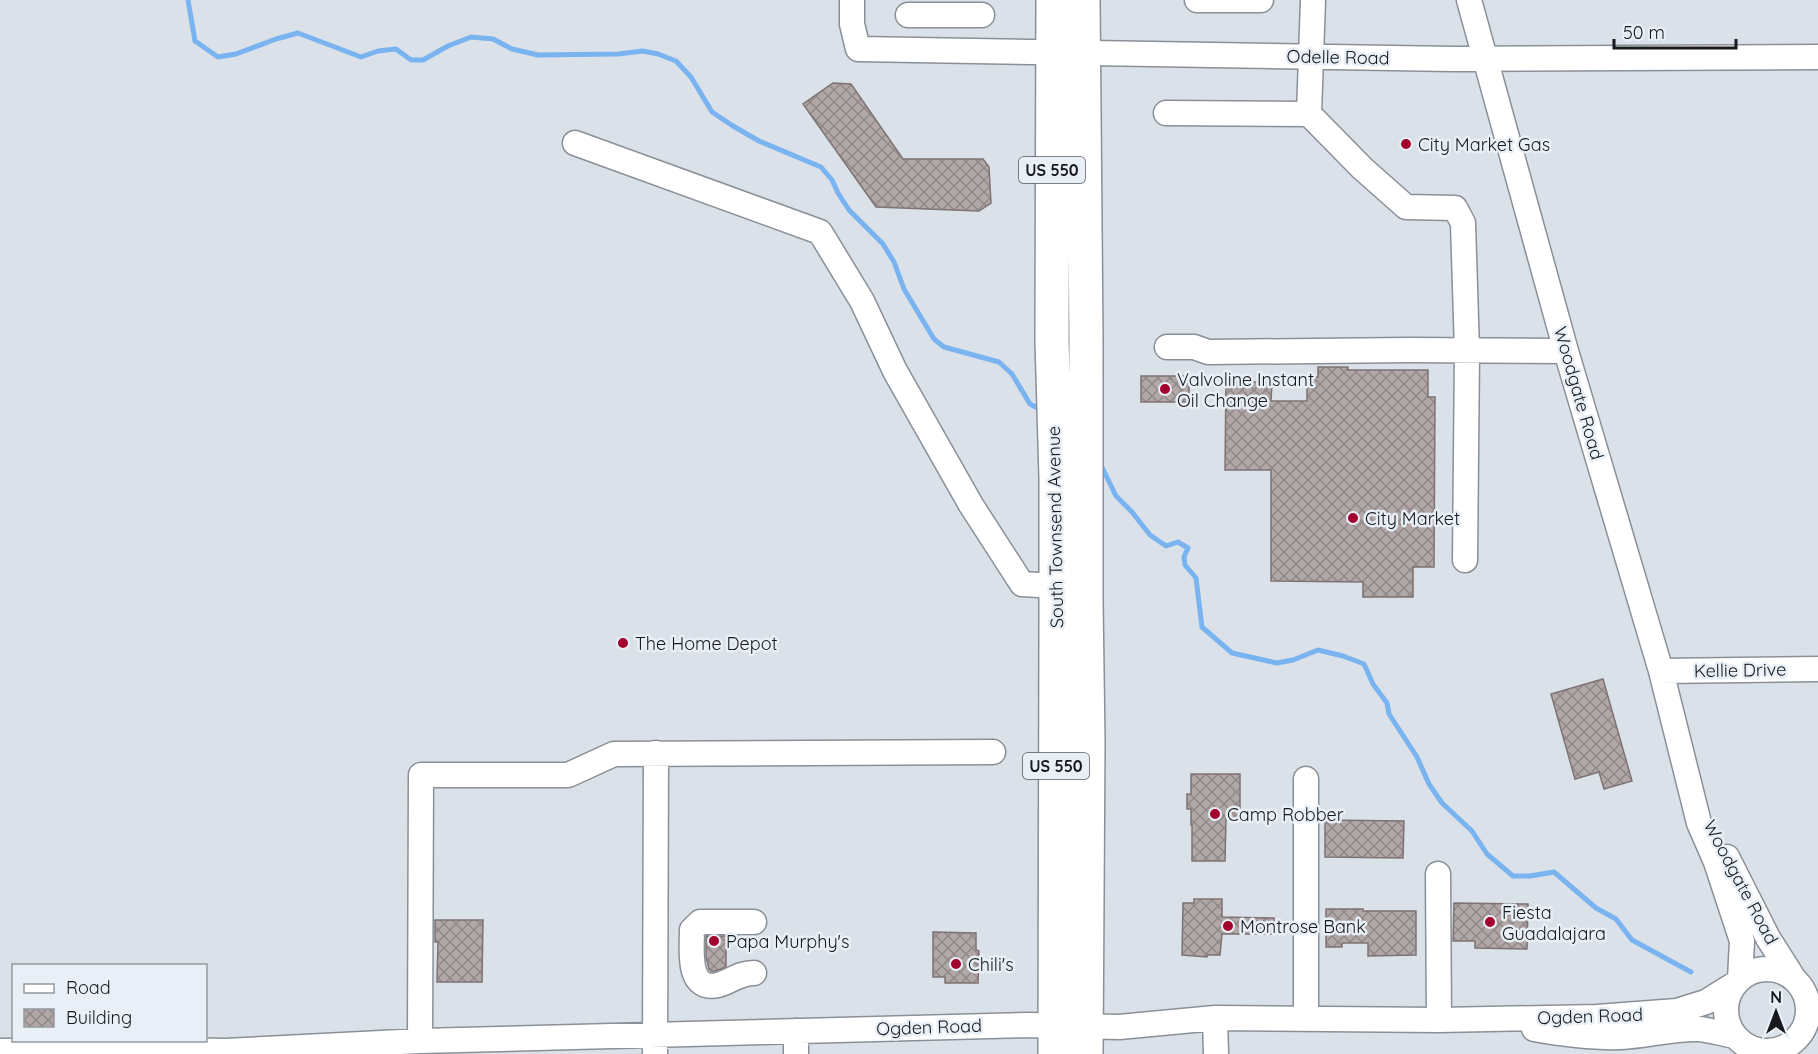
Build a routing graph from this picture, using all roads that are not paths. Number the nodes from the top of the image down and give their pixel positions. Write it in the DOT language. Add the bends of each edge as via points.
graph roads {
  1 [pos="852,0"];
  2 [pos="1053,0"];
  3 [pos="1083,0"];
  4 [pos="1197,0"];
  5 [pos="1261,0"];
  6 [pos="1312,0"];
  7 [pos="1469,0"];
  8 [pos="908,7"];
  9 [pos="982,8"];
  10 [pos="907,50"];
  11 [pos="981,51"];
  12 [pos="1069,53"];
  13 [pos="1310,57"];
  14 [pos="1818,57"];
  15 [pos="1485,58"];
  16 [pos="1166,113"];
  17 [pos="1309,114"];
  18 [pos="575,143"];
  19 [pos="1167,347"];
  20 [pos="1467,351"];
  21 [pos="1566,351"];
  22 [pos="1465,560"];
  23 [pos="1056,586"];
  24 [pos="1818,669"];
  25 [pos="1661,671"];
  26 [pos="993,752"];
  27 [pos="656,753"];
  28 [pos="1306,778"];
  29 [pos="1690,785"];
  30 [pos="1438,874"];
  31 [pos="754,922"];
  32 [pos="754,973"];
  33 [pos="1737,982"];
  34 [pos="1803,982"];
  35 [pos="1215,1018"];
  36 [pos="1306,1019"];
  37 [pos="1439,1020"];
  38 [pos="1806,1034"];
  39 [pos="1071,1040"];
  40 [pos="420,1041"];
  41 [pos="796,1042"];
  42 [pos="655,1044"];
  43 [pos="1742,1044"];
  44 [pos="0,1052"];
  45 [pos="121,1052"];
  46 [pos="1216,1054"];
  1 -- 10 [label="street, Odelle Road" via="858,50"];
  2 -- 12 [label="highway, South Townsend Avenue / US 550"];
  3 -- 12 [label="highway, South Townsend Avenue / US 550"];
  4 -- 5 [label="street"];
  6 -- 13 [label="street"];
  7 -- 15 [label="street, Woodgate Road"];
  8 -- 9 [label="street"];
  8 -- 10 [label="street"];
  9 -- 11 [label="street"];
  10 -- 11 [label="street, Odelle Road"];
  11 -- 12 [label="street, Odelle Road"];
  12 -- 13 [label="street, Odelle Road"];
  12 -- 23 [label="highway, South Townsend Avenue / US 550" via="1052,340"];
  12 -- 39 [label="highway, South Townsend Avenue / US 550" via="1086,339 1088,741"];
  13 -- 15 [label="street, Odelle Road"];
  13 -- 17 [label="street"];
  14 -- 15 [label="street, Odelle Road"];
  15 -- 21 [label="street, Woodgate Road"];
  16 -- 17 [label="street"];
  17 -- 20 [label="street" via="1407,207 1455,208 1463,223"];
  18 -- 23 [label="street" via="820,232 862,301 895,371 971,506 1022,584"];
  19 -- 20 [label="street" via="1194,347 1208,352"];
  20 -- 21 [label="street"];
  20 -- 22 [label="street"];
  21 -- 25 [label="street, Woodgate Road"];
  23 -- 39 [label="highway, South Townsend Avenue / US 550"];
  24 -- 25 [label="street, Kellie Drive"];
  25 -- 29 [label="street, Woodgate Road"];
  26 -- 27 [label="street"];
  27 -- 40 [label="street" via="614,754 568,775 421,775"];
  27 -- 42 [label="street"];
  28 -- 36 [label="street"];
  29 -- 33 [label="street, Woodgate Road" via="1699,823 1742,941"];
  29 -- 34 [label="street, Woodgate Road" via="1768,938"];
  30 -- 37 [label="street"];
  31 -- 32 [label="street" via="700,922 692,930 697,980 717,985 743,973"];
  33 -- 34 [label="street" via="1749,973 1773,969"];
  33 -- 37 [label="street, Ogden Road" via="1706,1002 1677,1011"];
  33 -- 43 [label="street" via="1729,994 1726,1016"];
  34 -- 38 [label="street" via="1808,1004"];
  35 -- 36 [label="street, Ogden Road"];
  35 -- 39 [label="street, Ogden Road" via="1119,1027"];
  35 -- 46 [label="street"];
  36 -- 37 [label="street, Ogden Road"];
  37 -- 43 [label="street, Ogden Road" via="1587,1036 1621,1037 1701,1029"];
  38 -- 43 [label="street" via="1780,1049 1766,1051"];
  39 -- 41 [label="street, Ogden Road" via="1029,1025"];
  40 -- 42 [label="street, Ogden Road"];
  40 -- 45 [label="street, Ogden Road"];
  41 -- 42 [label="street, Ogden Road"];
  44 -- 45 [label="street, Ogden Road"];
}
